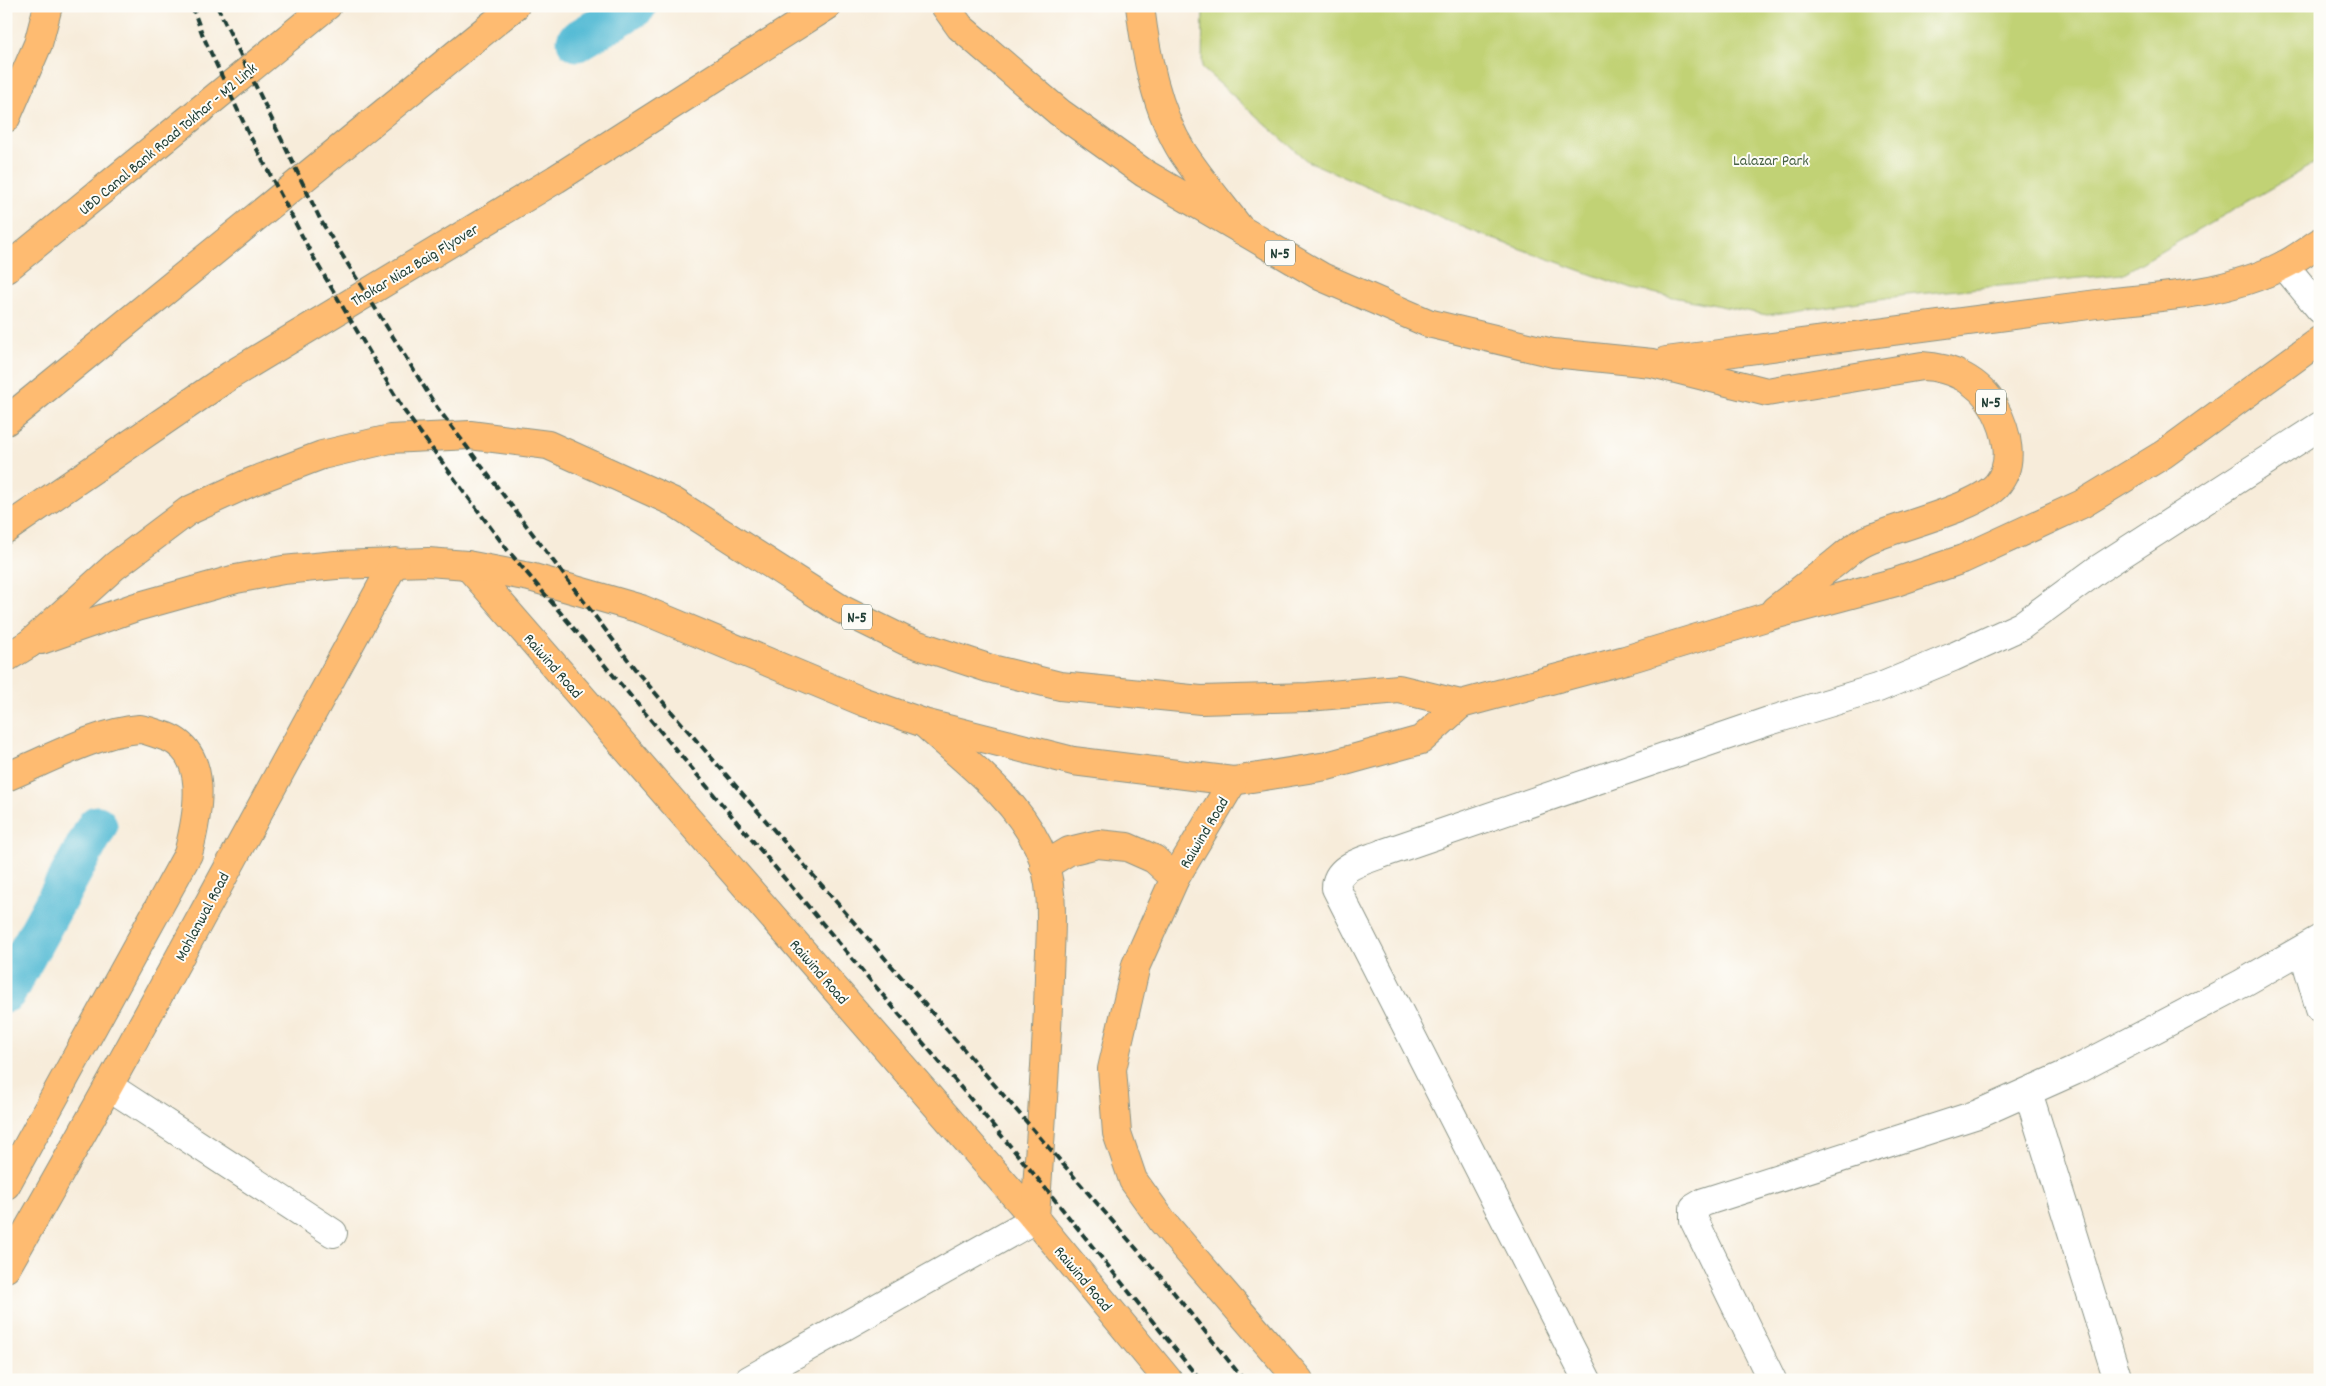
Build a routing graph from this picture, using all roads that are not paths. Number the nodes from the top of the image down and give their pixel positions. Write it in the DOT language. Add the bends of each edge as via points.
graph roads {
  1 [pos="48,6"];
  2 [pos="326,6"];
  3 [pos="515,6"];
  4 [pos="827,6"];
  5 [pos="1140,6"];
  6 [pos="952,17"];
  7 [pos="6,118"];
  8 [pos="1241,230"];
  9 [pos="2320,242"];
  10 [pos="9,264"];
  11 [pos="2284,265"];
  12 [pos="2320,309"];
  13 [pos="2320,340"];
  14 [pos="1652,363"];
  15 [pos="6,422"];
  16 [pos="2320,426"];
  17 [pos="6,529"];
  18 [pos="395,562"];
  19 [pos="467,565"];
  20 [pos="1766,617"];
  21 [pos="18,647"];
  22 [pos="6,658"];
  23 [pos="1461,704"];
  24 [pos="924,723"];
  25 [pos="6,777"];
  26 [pos="1233,781"];
  27 [pos="1044,866"];
  28 [pos="1175,878"];
  29 [pos="2311,945"];
  30 [pos="2320,1008"];
  31 [pos="110,1087"];
  32 [pos="2028,1092"];
  33 [pos="6,1185"];
  34 [pos="1035,1218"];
  35 [pos="333,1233"];
  36 [pos="6,1268"];
  37 [pos="748,1380"];
  38 [pos="1168,1380"];
  39 [pos="1299,1380"];
  40 [pos="1587,1380"];
  41 [pos="1772,1380"];
  42 [pos="2118,1380"];
  1 -- 7 [label="main road" via="38,44"];
  2 -- 10 [label="main road, UBD Canal Bank Road Tokhar - M2 Link"];
  3 -- 15 [label="main road"];
  4 -- 17 [label="main road, Thokar Niaz Baig Flyover" via="556,178 231,375"];
  5 -- 8 [label="main road" via="1150,65 1165,117 1183,152"];
  6 -- 8 [label="main road, N-5" via="1058,112 1144,173"];
  8 -- 14 [label="main road, N-5" via="1322,277 1428,323 1553,353"];
  9 -- 11 [label="main road"];
  11 -- 12 [label="street"];
  11 -- 14 [label="main road" via="2235,284 2181,295"];
  13 -- 20 [label="main road" via="2164,454 2082,504 1963,559 1896,582"];
  14 -- 20 [label="main road, N-5" via="1766,392 1922,366 1937,367 1955,372 1974,384 1995,408 2008,452 2003,474 1996,486 1971,501 1862,543"];
  16 -- 40 [label="street" via="2097,570 2021,626 1961,654 1878,688 1769,721 1390,850 1342,871 1336,879 1336,888"];
  18 -- 19 [label="main road"];
  18 -- 21 [label="main road" via="292,569 236,579 136,607"];
  18 -- 31 [label="main road, Mohlanwal Road"];
  19 -- 24 [label="main road" via="530,577 641,609 864,702"];
  19 -- 34 [label="main road, Raiwind Road"];
  20 -- 23 [label="main road, N-5" via="1625,660"];
  21 -- 22 [label="main road, N-5"];
  21 -- 23 [label="main road, N-5" via="115,566 188,511 322,455 390,439 470,435 548,445 674,502 841,609 906,641 988,668 1060,686 1201,700 1308,697 1399,689"];
  23 -- 26 [label="main road" via="1421,740 1327,766"];
  24 -- 26 [label="main road" via="1073,761"];
  24 -- 27 [label="main road" via="1012,804 1038,847"];
  25 -- 33 [label="main road" via="97,739 140,729 170,737 187,750 199,792 197,818 188,854"];
  26 -- 28 [label="main road, Raiwind Road"];
  27 -- 28 [label="main road" via="1069,851 1098,844 1127,847 1154,858"];
  27 -- 34 [label="main road" via="1051,898 1048,1016"];
  28 -- 39 [label="main road, Raiwind Road" via="1136,965 1112,1069 1118,1133 1133,1180 1163,1222"];
  29 -- 30 [label="street"];
  29 -- 32 [label="street" via="2074,1071"];
  31 -- 35 [label="street"];
  31 -- 36 [label="main road, Mohlanwal Road"];
  32 -- 41 [label="street" via="1978,1114 1704,1202 1694,1208 1694,1220"];
  32 -- 42 [label="street"];
  34 -- 37 [label="street"];
  34 -- 38 [label="main road, Raiwind Road"];
}
